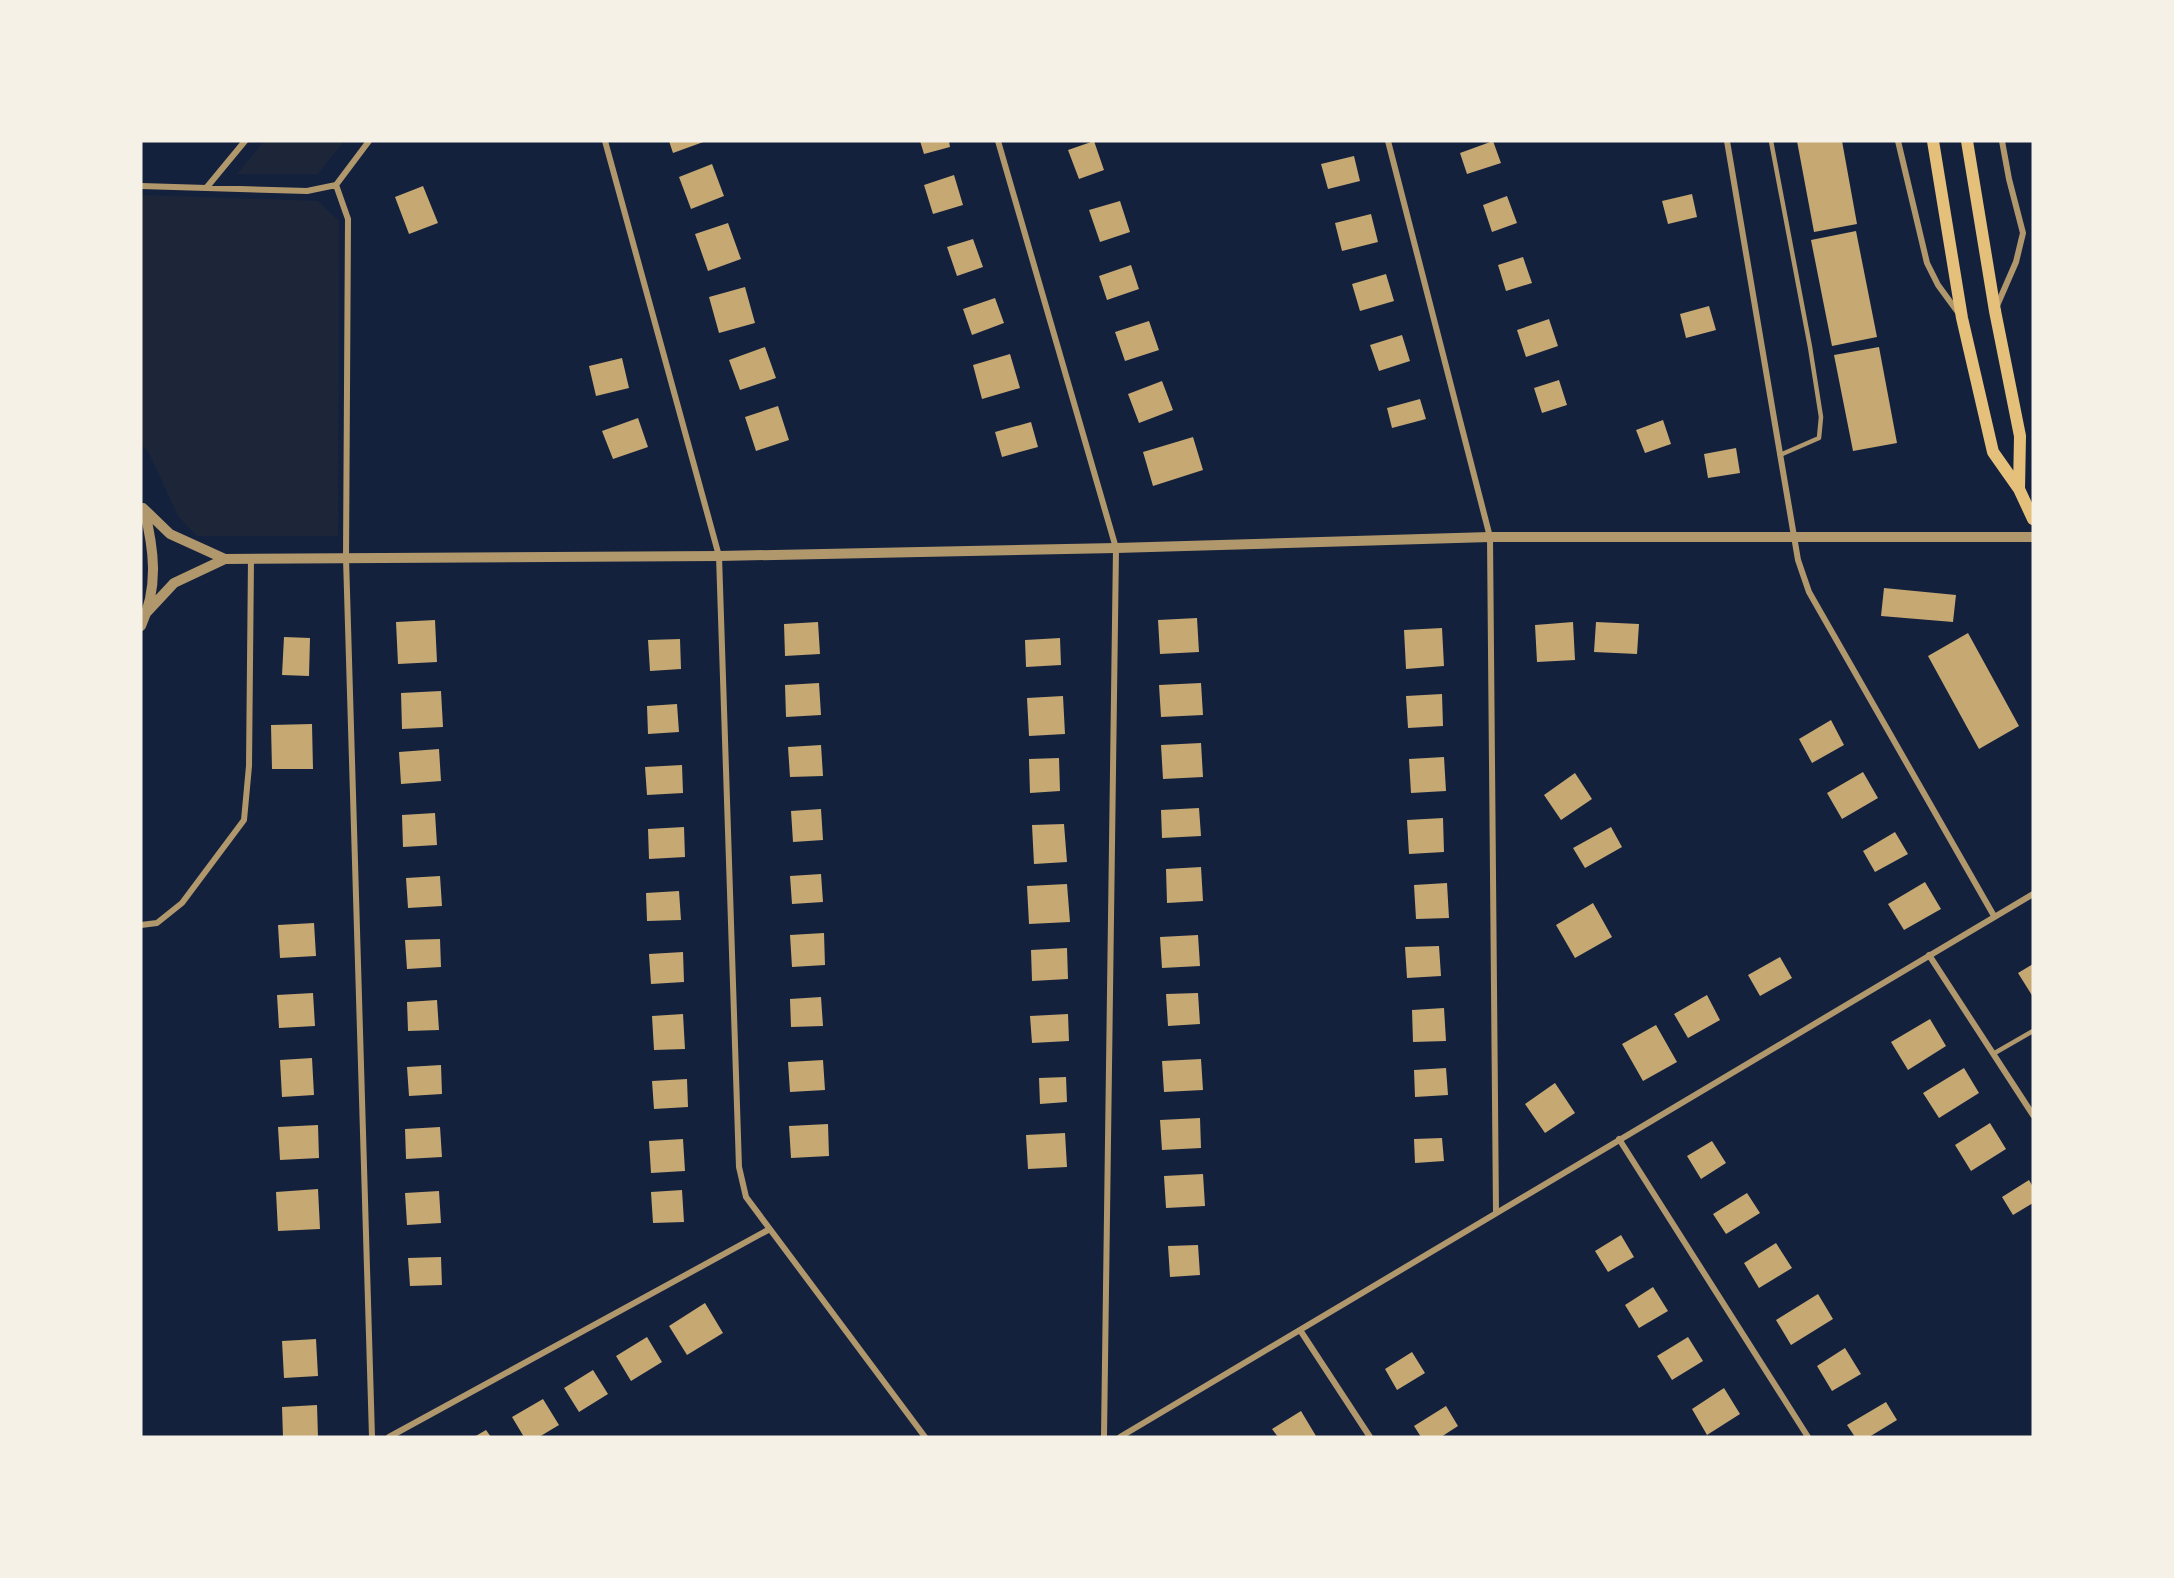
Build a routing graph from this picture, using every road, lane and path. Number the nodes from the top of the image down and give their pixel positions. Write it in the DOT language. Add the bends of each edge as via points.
graph roads {
  1 [pos="245,141"];
  2 [pos="369,141"];
  3 [pos="605,141"];
  4 [pos="998,141"];
  5 [pos="1388,141"];
  6 [pos="1727,141"];
  7 [pos="1771,141"];
  8 [pos="1898,141"];
  9 [pos="1934,141"];
  10 [pos="1967,141"];
  11 [pos="2002,141"];
  12 [pos="336,185"];
  13 [pos="141,186"];
  14 [pos="207,187"];
  15 [pos="1995,311"];
  16 [pos="1962,318"];
  17 [pos="1780,455"];
  18 [pos="2019,489"];
  19 [pos="142,506"];
  20 [pos="2033,519"];
  21 [pos="1793,536"];
  22 [pos="1491,537"];
  23 [pos="2033,537"];
  24 [pos="1116,548"];
  25 [pos="719,556"];
  26 [pos="346,558"];
  27 [pos="225,559"];
  28 [pos="251,559"];
  29 [pos="146,614"];
  30 [pos="141,626"];
  31 [pos="2033,894"];
  32 [pos="1994,916"];
  33 [pos="141,925"];
  34 [pos="1929,955"];
  35 [pos="2033,1030"];
  36 [pos="1993,1054"];
  37 [pos="2033,1116"];
  38 [pos="1619,1139"];
  39 [pos="1496,1213"];
  40 [pos="768,1230"];
  41 [pos="1300,1330"];
  42 [pos="372,1437"];
  43 [pos="389,1437"];
  44 [pos="925,1437"];
  45 [pos="1104,1437"];
  46 [pos="1120,1437"];
  47 [pos="1370,1437"];
  48 [pos="1808,1437"];
  1 -- 14 [label="street"];
  2 -- 12 [label="street"];
  3 -- 25 [label="street"];
  4 -- 24 [label="street"];
  5 -- 22 [label="street"];
  6 -- 17 [label="street"];
  7 -- 17 [label="lane" via="1821,417 1819,438"];
  8 -- 16 [label="street" via="1927,263"];
  9 -- 16 [label="main road"];
  10 -- 15 [label="main road"];
  11 -- 15 [label="street" via="2023,233 2016,262"];
  12 -- 14 [label="street" via="307,191"];
  12 -- 26 [label="street" via="348,219"];
  13 -- 14 [label="street"];
  15 -- 18 [label="main road" via="2020,436"];
  16 -- 18 [label="main road" via="1993,452"];
  17 -- 21 [label="street"];
  18 -- 20 [label="main road"];
  19 -- 27 [label="street" via="170,534"];
  19 -- 29 [label="street" via="153,543 153,579"];
  21 -- 22 [label="street"];
  21 -- 23 [label="street"];
  21 -- 32 [label="street" via="1809,592"];
  22 -- 24 [label="street"];
  22 -- 39 [label="street"];
  24 -- 25 [label="street"];
  24 -- 45 [label="street"];
  25 -- 26 [label="street"];
  25 -- 40 [label="street" via="739,1167 746,1197"];
  26 -- 28 [label="street"];
  26 -- 42 [label="street"];
  27 -- 28 [label="street"];
  27 -- 29 [label="street" via="174,583"];
  28 -- 33 [label="street" via="249,766 244,820 182,903 157,923"];
  29 -- 30 [label="street"];
  31 -- 32 [label="street"];
  32 -- 34 [label="street"];
  34 -- 36 [label="street"];
  34 -- 38 [label="street"];
  35 -- 36 [label="lane"];
  36 -- 37 [label="street"];
  38 -- 39 [label="street"];
  38 -- 48 [label="street"];
  39 -- 41 [label="street"];
  40 -- 43 [label="street"];
  40 -- 44 [label="street"];
  41 -- 46 [label="street"];
  41 -- 47 [label="street"];
}
